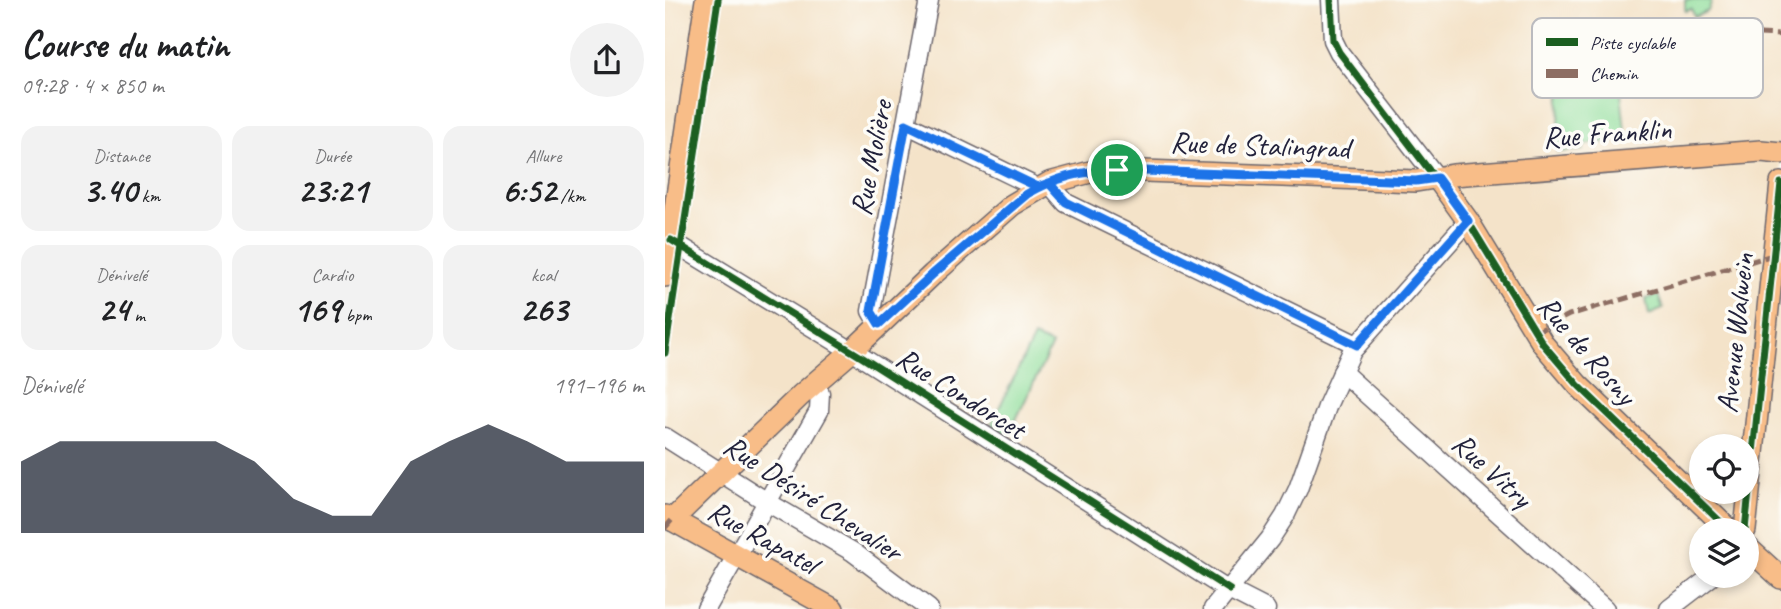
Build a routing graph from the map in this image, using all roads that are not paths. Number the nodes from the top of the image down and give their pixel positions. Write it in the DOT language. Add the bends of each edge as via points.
graph roads {
  1 [pos="706,0"];
  2 [pos="929,0"];
  3 [pos="1331,0"];
  4 [pos="906,124"];
  5 [pos="1781,153"];
  6 [pos="1437,178"];
  7 [pos="1781,183"];
  8 [pos="1044,185"];
  9 [pos="1468,221"];
  10 [pos="667,241"];
  11 [pos="665,276"];
  12 [pos="879,324"];
  13 [pos="1357,345"];
  14 [pos="852,351"];
  15 [pos="1342,372"];
  16 [pos="812,390"];
  17 [pos="665,437"];
  18 [pos="722,472"];
  19 [pos="767,502"];
  20 [pos="668,518"];
  21 [pos="1717,518"];
  22 [pos="1746,518"];
  23 [pos="737,555"];
  24 [pos="1759,558"];
  25 [pos="1781,578"];
  26 [pos="1696,588"];
  27 [pos="1230,590"];
  28 [pos="706,609"];
  29 [pos="833,609"];
  30 [pos="929,609"];
  31 [pos="1213,609"];
  32 [pos="1266,609"];
  33 [pos="1605,609"];
  34 [pos="1669,609"];
  1 -- 10 [label="main road"];
  2 -- 4 [label="street, Rue Molière"];
  3 -- 6 [label="street" via="1333,40 1339,52"];
  4 -- 8 [label="street"];
  4 -- 12 [label="street, Rue Molière" via="871,311"];
  5 -- 6 [label="main road, Rue Franklin"];
  6 -- 8 [label="main road, Rue de Stalingrad" via="1416,181 1117,170 1094,171"];
  6 -- 9 [label="main road, Rue de Rosny"];
  7 -- 22 [label="main road, Avenue Walwein"];
  8 -- 12 [label="main road, Rue de Stalingrad" via="1012,205"];
  8 -- 13 [label="street" via="1066,202"];
  9 -- 13 [label="street"];
  9 -- 21 [label="main road, Rue de Rosny" via="1543,344 1578,385"];
  10 -- 11 [label="main road"];
  10 -- 14 [label="street, Rue Condorcet"];
  12 -- 14 [label="main road, Rue de Stalingrad"];
  13 -- 15 [label="street"];
  14 -- 16 [label="main road, Rue de Stalingrad" via="837,383 828,390"];
  14 -- 27 [label="street, Rue Condorcet"];
  15 -- 27 [label="street" via="1285,516"];
  15 -- 33 [label="street, Rue Vitry"];
  16 -- 18 [label="main road, Rue de Stalingrad"];
  16 -- 19 [label="street" via="819,411"];
  17 -- 18 [label="street, Rue Désiré Chevalier"];
  18 -- 19 [label="street, Rue Désiré Chevalier"];
  18 -- 20 [label="main road, Rue de Stalingrad"];
  19 -- 23 [label="street"];
  19 -- 30 [label="street, Rue Désiré Chevalier" via="853,552"];
  20 -- 23 [label="main road, Rue Rapatel"];
  23 -- 28 [label="street"];
  23 -- 29 [label="main road, Rue Rapatel"];
  24 -- 25 [label="main road"];
  26 -- 34 [label="street"];
  27 -- 31 [label="street"];
  27 -- 32 [label="street, Rue Condorcet"];
}
